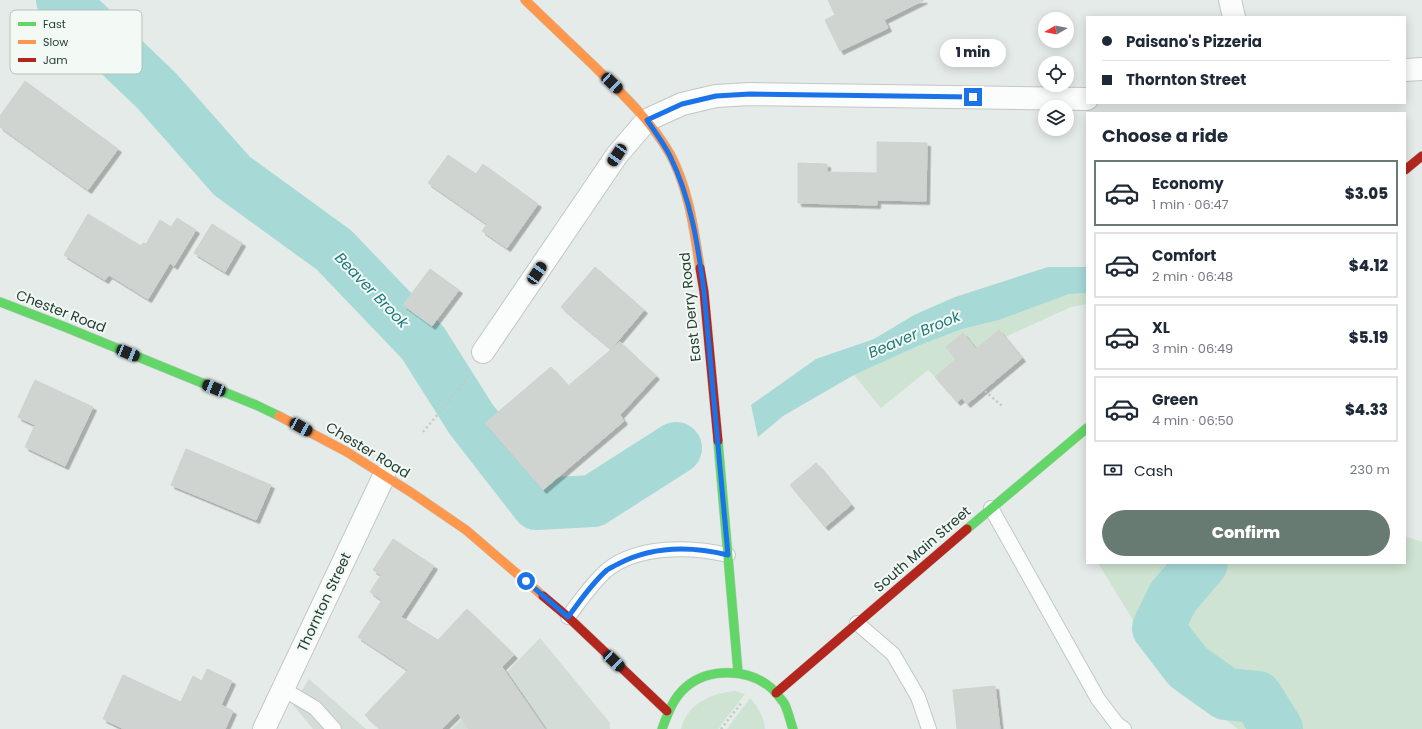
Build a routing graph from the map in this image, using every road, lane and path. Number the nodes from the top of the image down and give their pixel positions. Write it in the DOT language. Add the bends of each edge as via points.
graph roads {
  1 [pos="525,0"];
  2 [pos="1230,0"];
  3 [pos="1234,16"];
  4 [pos="1422,69"];
  5 [pos="1406,70"];
  6 [pos="1086,99"];
  7 [pos="647,120"];
  8 [pos="1422,156"];
  9 [pos="1406,169"];
  10 [pos="0,302"];
  11 [pos="483,352"];
  12 [pos="463,384"];
  13 [pos="985,392"];
  14 [pos="1002,406"];
  15 [pos="1086,429"];
  16 [pos="423,432"];
  17 [pos="384,476"];
  18 [pos="991,508"];
  19 [pos="728,555"];
  20 [pos="568,617"];
  21 [pos="857,623"];
  22 [pos="738,672"];
  23 [pos="283,689"];
  24 [pos="776,693"];
  25 [pos="745,698"];
  26 [pos="667,711"];
  27 [pos="264,729"];
  28 [pos="334,729"];
  29 [pos="662,729"];
  30 [pos="721,729"];
  31 [pos="793,729"];
  32 [pos="929,729"];
  33 [pos="1124,729"];
  1 -- 7 [label="main road, East Derry Road"];
  2 -- 3 [label="street"];
  4 -- 5 [label="street"];
  6 -- 7 [label="street" via="750,94 716,96 682,104"];
  7 -- 11 [label="street" via="617,155"];
  7 -- 19 [label="main road, East Derry Road" via="670,155 693,220 704,292"];
  8 -- 9 [label="main road"];
  10 -- 17 [label="main road, Chester Road" via="256,406 347,452"];
  12 -- 16 [label="path"];
  13 -- 14 [label="path"];
  15 -- 18 [label="main road, South Main Street"];
  17 -- 20 [label="main road, Chester Road" via="466,530"];
  17 -- 23 [label="street, Thornton Street"];
  18 -- 21 [label="main road, South Main Street"];
  18 -- 33 [label="lane" via="1098,699 1117,724"];
  19 -- 20 [label="lane" via="685,548 655,551 629,558 608,570"];
  19 -- 22 [label="main road, East Derry Road"];
  20 -- 26 [label="main road, Chester Road"];
  21 -- 24 [label="main road, South Main Street"];
  21 -- 32 [label="lane" via="893,654 918,697"];
  22 -- 24 [label="main road" via="768,685"];
  22 -- 26 [label="main road" via="716,673 696,680 679,693"];
  23 -- 27 [label="street, Thornton Street"];
  23 -- 28 [label="lane" via="316,708"];
  24 -- 31 [label="main road" via="789,712"];
  25 -- 30 [label="path"];
  26 -- 29 [label="main road"];
}
